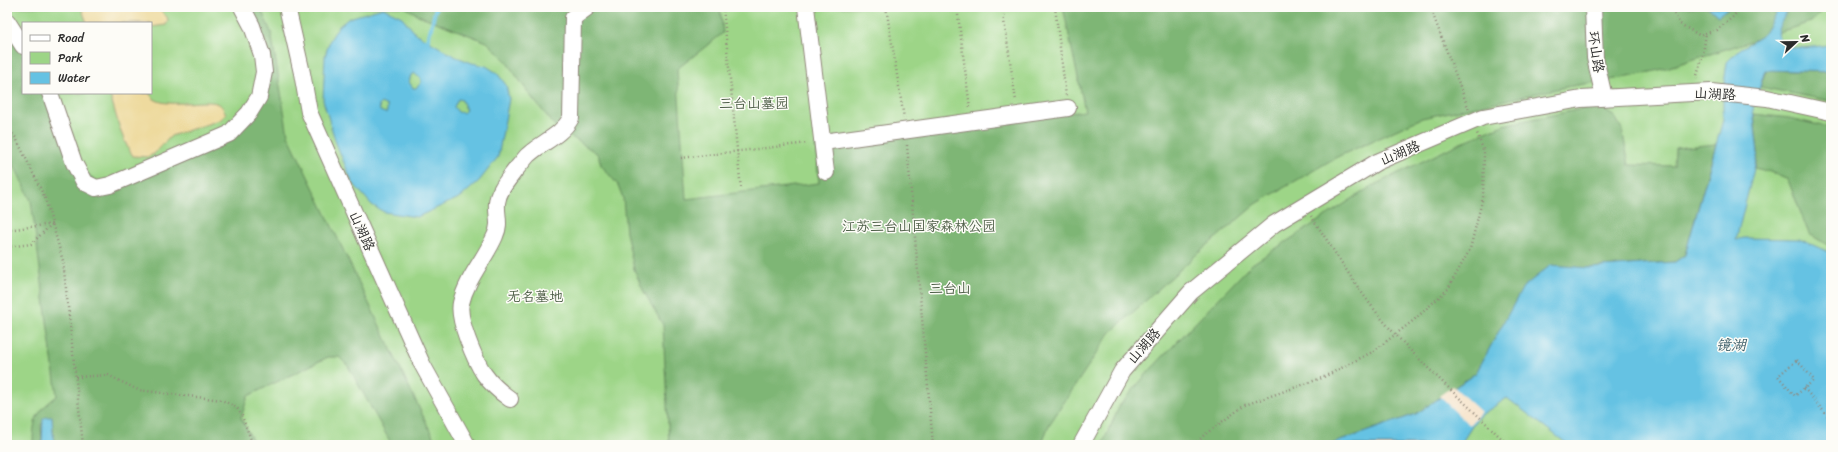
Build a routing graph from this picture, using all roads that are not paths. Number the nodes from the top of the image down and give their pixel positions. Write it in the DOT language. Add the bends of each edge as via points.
graph roads {
  1 [pos="242,7"];
  2 [pos="286,7"];
  3 [pos="588,7"];
  4 [pos="806,7"];
  5 [pos="1593,7"];
  6 [pos="7,21"];
  7 [pos="22,44"];
  8 [pos="50,94"];
  9 [pos="1604,98"];
  10 [pos="1068,108"];
  11 [pos="1831,112"];
  12 [pos="823,142"];
  13 [pos="826,172"];
  14 [pos="510,399"];
  15 [pos="467,445"];
  16 [pos="1081,445"];
  1 -- 8 [label="street" via="262,55 264,72 259,97 249,113 229,134 110,185 96,188 84,182 74,162"];
  2 -- 15 [label="street, 山湖路" via="309,112 422,364"];
  3 -- 14 [label="street" via="573,18 570,118 562,131 528,155 502,189 497,203 499,224 496,235 469,280 460,304 468,340 484,373 497,389"];
  4 -- 12 [label="street"];
  5 -- 9 [label="street, 环山路" via="1595,58"];
  6 -- 7 [label="street"];
  9 -- 11 [label="street, 山湖路" via="1711,92 1767,98"];
  9 -- 16 [label="street, 山湖路" via="1581,99 1483,117 1376,162 1274,224 1192,292 1122,371"];
  10 -- 12 [label="street"];
  12 -- 13 [label="street"];
}
